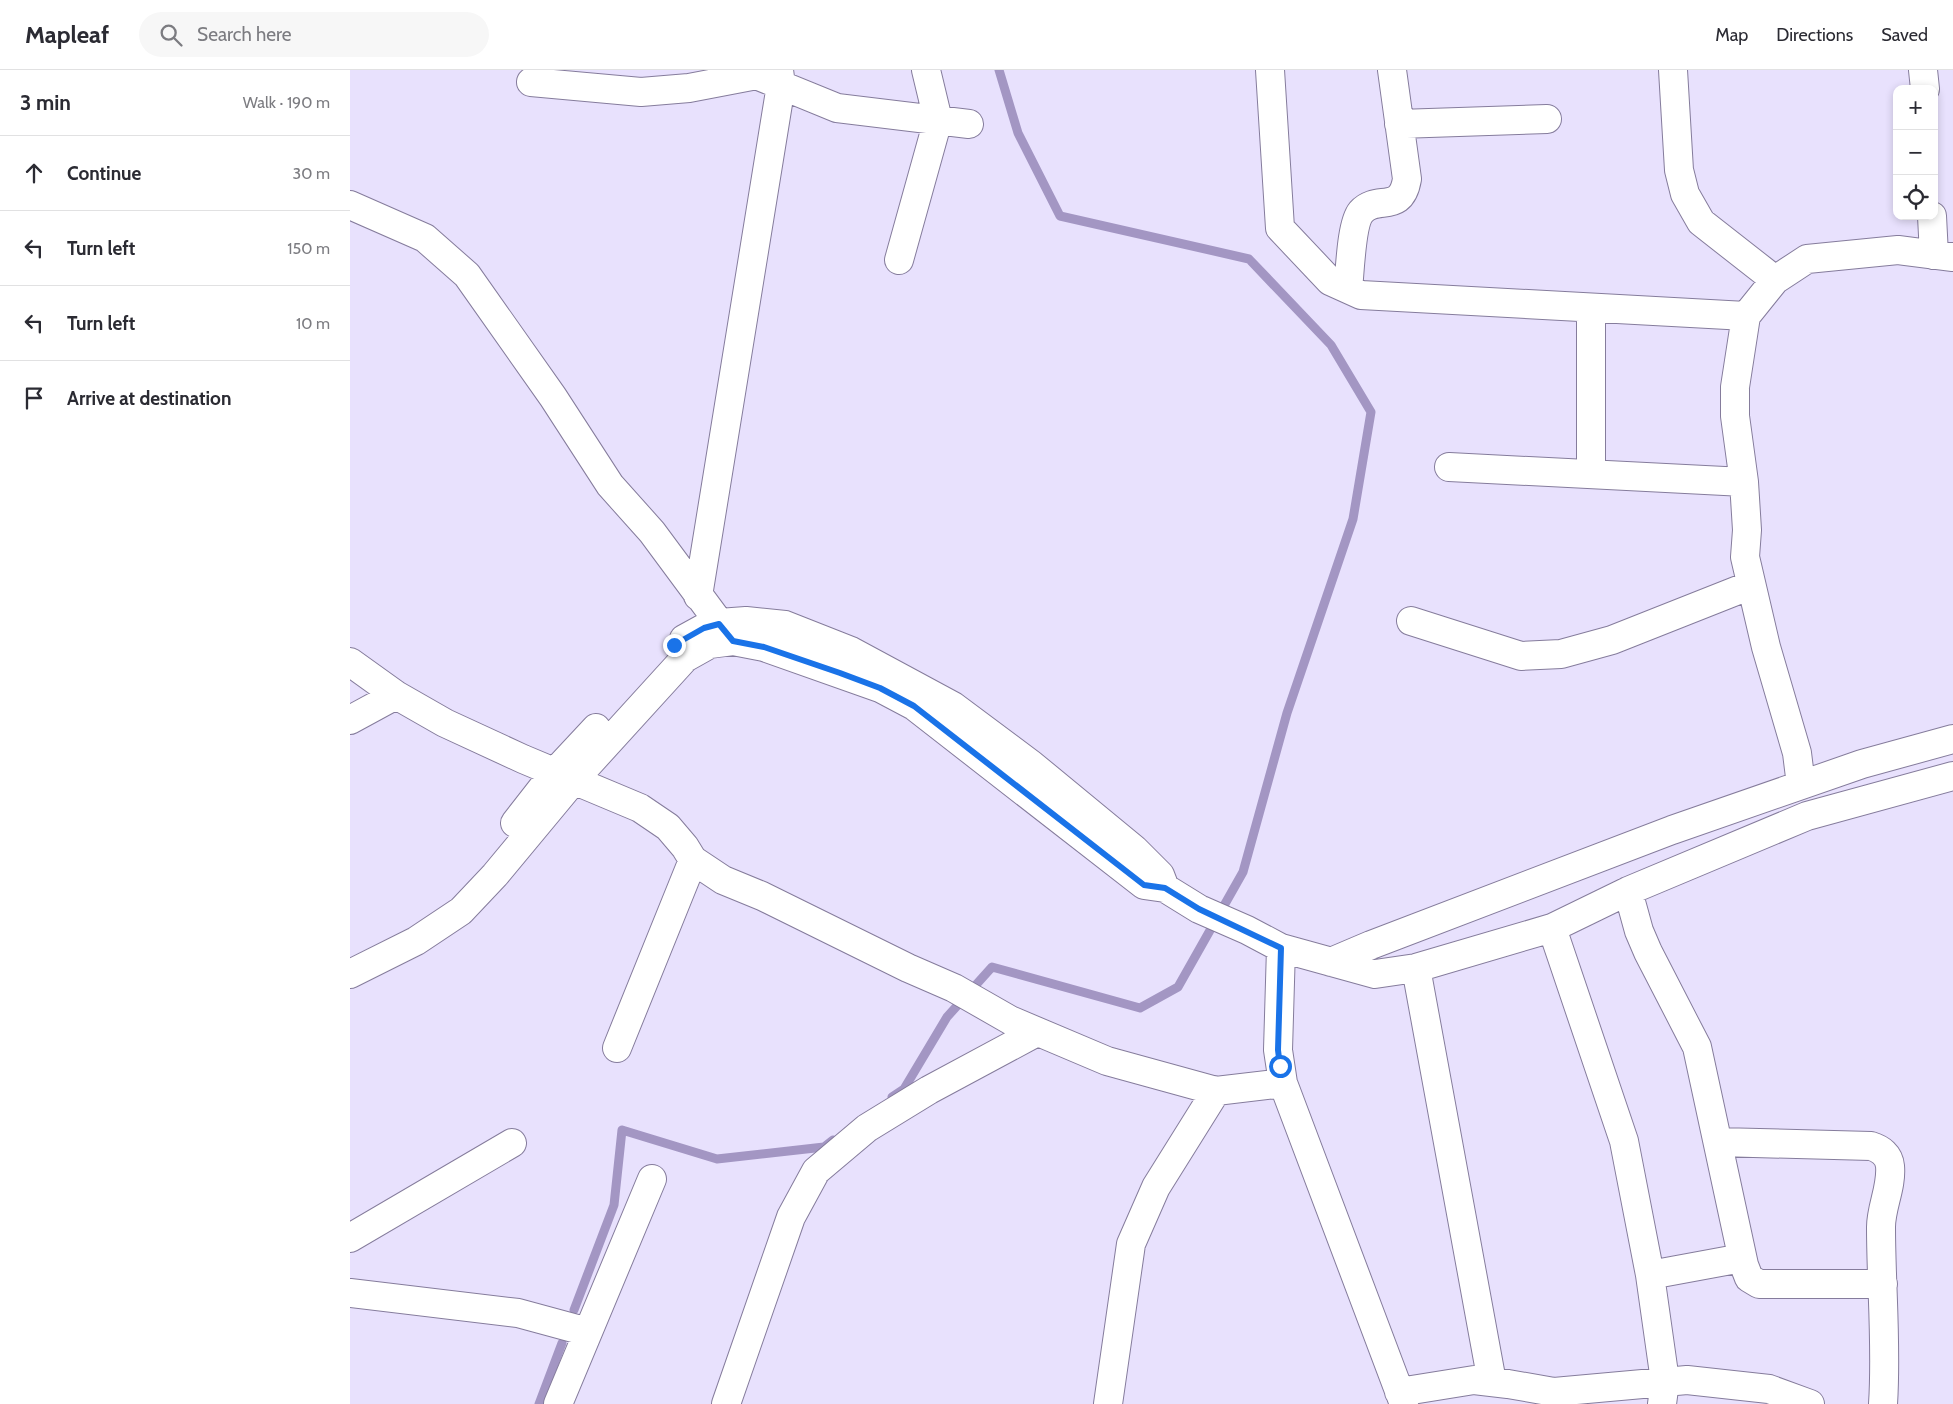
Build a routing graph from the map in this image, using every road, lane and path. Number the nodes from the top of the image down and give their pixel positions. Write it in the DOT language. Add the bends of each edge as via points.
graph roads {
  1 [pos="926,70"];
  2 [pos="1270,70"];
  3 [pos="1392,70"];
  4 [pos="1673,70"];
  5 [pos="1923,70"];
  6 [pos="765,75"];
  7 [pos="532,82"];
  8 [pos="1925,85"];
  9 [pos="1547,119"];
  10 [pos="938,120"];
  11 [pos="969,124"];
  12 [pos="1399,124"];
  13 [pos="350,205"];
  14 [pos="1934,220"];
  15 [pos="1948,255"];
  16 [pos="899,260"];
  17 [pos="1775,280"];
  18 [pos="1348,290"];
  19 [pos="1591,308"];
  20 [pos="1746,316"];
  21 [pos="1449,467"];
  22 [pos="1591,474"];
  23 [pos="1744,482"];
  24 [pos="1752,585"];
  25 [pos="698,596"];
  26 [pos="1411,621"];
  27 [pos="726,632"];
  28 [pos="350,662"];
  29 [pos="396,695"];
  30 [pos="350,720"];
  31 [pos="1953,739"];
  32 [pos="1953,776"];
  33 [pos="564,777"];
  34 [pos="1801,785"];
  35 [pos="693,860"];
  36 [pos="1628,891"];
  37 [pos="1552,928"];
  38 [pos="1281,948"];
  39 [pos="350,955"];
  40 [pos="1330,962"];
  41 [pos="1416,968"];
  42 [pos="350,974"];
  43 [pos="1037,1032"];
  44 [pos="617,1048"];
  45 [pos="1283,1083"];
  46 [pos="1216,1091"];
  47 [pos="1718,1142"];
  48 [pos="512,1143"];
  49 [pos="652,1179"];
  50 [pos="350,1238"];
  51 [pos="1742,1258"];
  52 [pos="1650,1275"];
  53 [pos="1884,1284"];
  54 [pos="350,1294"];
  55 [pos="588,1332"];
  56 [pos="1492,1382"];
  57 [pos="1664,1393"];
  58 [pos="1401,1398"];
  59 [pos="558,1404"];
  60 [pos="726,1404"];
  61 [pos="1108,1404"];
  62 [pos="1810,1404"];
  63 [pos="1883,1404"];
  1 -- 10 [label="street"];
  2 -- 18 [label="street" via="1280,228 1330,281"];
  3 -- 12 [label="street"];
  4 -- 17 [label="street" via="1679,170 1685,194 1701,222"];
  5 -- 8 [label="street"];
  6 -- 7 [label="street" via="689,88 641,92"];
  6 -- 10 [label="street" via="837,108"];
  6 -- 25 [label="street"];
  9 -- 12 [label="street"];
  10 -- 11 [label="street"];
  10 -- 16 [label="street"];
  12 -- 18 [label="street" via="1407,179 1405,191 1398,199 1362,211 1355,222"];
  13 -- 25 [label="street" via="425,238 467,275 610,485 652,532"];
  14 -- 15 [label="street"];
  15 -- 17 [label="street" via="1898,250 1807,259"];
  17 -- 20 [label="street"];
  18 -- 19 [label="street" via="1361,295"];
  19 -- 20 [label="street"];
  19 -- 22 [label="street"];
  20 -- 23 [label="street" via="1735,386 1735,416"];
  21 -- 22 [label="street"];
  22 -- 23 [label="street"];
  23 -- 24 [label="street" via="1745,557"];
  24 -- 26 [label="street" via="1612,640 1561,654 1521,656"];
  24 -- 34 [label="street" via="1766,647 1797,753"];
  25 -- 27 [label="street"];
  27 -- 33 [label="street" via="685,658"];
  27 -- 38 [label="street" via="880,688 914,706 1144,885 1165,888 1199,909"];
  28 -- 29 [label="street"];
  29 -- 30 [label="street"];
  29 -- 33 [label="street" via="445,723"];
  31 -- 34 [label="street"];
  32 -- 36 [label="street" via="1806,816"];
  33 -- 35 [label="street" via="640,808 668,827"];
  33 -- 39 [label="street" via="450,898 408,926"];
  33 -- 42 [label="street" via="495,875 460,911 416,941"];
  34 -- 40 [label="street" via="1672,830"];
  35 -- 43 [label="street" via="723,880 954,988"];
  35 -- 44 [label="street"];
  36 -- 37 [label="street"];
  36 -- 47 [label="street" via="1648,952 1697,1047"];
  37 -- 41 [label="street"];
  37 -- 52 [label="street" via="1624,1140"];
  38 -- 40 [label="street"];
  38 -- 45 [label="street" via="1278,1050"];
  40 -- 41 [label="street" via="1375,974"];
  41 -- 56 [label="street"];
  43 -- 46 [label="street" via="1107,1061"];
  43 -- 60 [label="street" via="867,1128 816,1171 791,1216"];
  45 -- 46 [label="street"];
  45 -- 58 [label="street"];
  46 -- 61 [label="street" via="1156,1187 1131,1244"];
  47 -- 51 [label="street"];
  47 -- 53 [label="street" via="1871,1146 1880,1149 1890,1164 1881,1224"];
  48 -- 50 [label="street"];
  49 -- 55 [label="street"];
  51 -- 52 [label="street"];
  51 -- 53 [label="street" via="1749,1278 1759,1284"];
  52 -- 57 [label="street"];
  53 -- 63 [label="street"];
  54 -- 55 [label="street" via="518,1313"];
  55 -- 59 [label="street"];
  56 -- 57 [label="street" via="1554,1392"];
  56 -- 58 [label="street" via="1474,1380"];
  57 -- 62 [label="street" via="1687,1380 1769,1389"];
}
